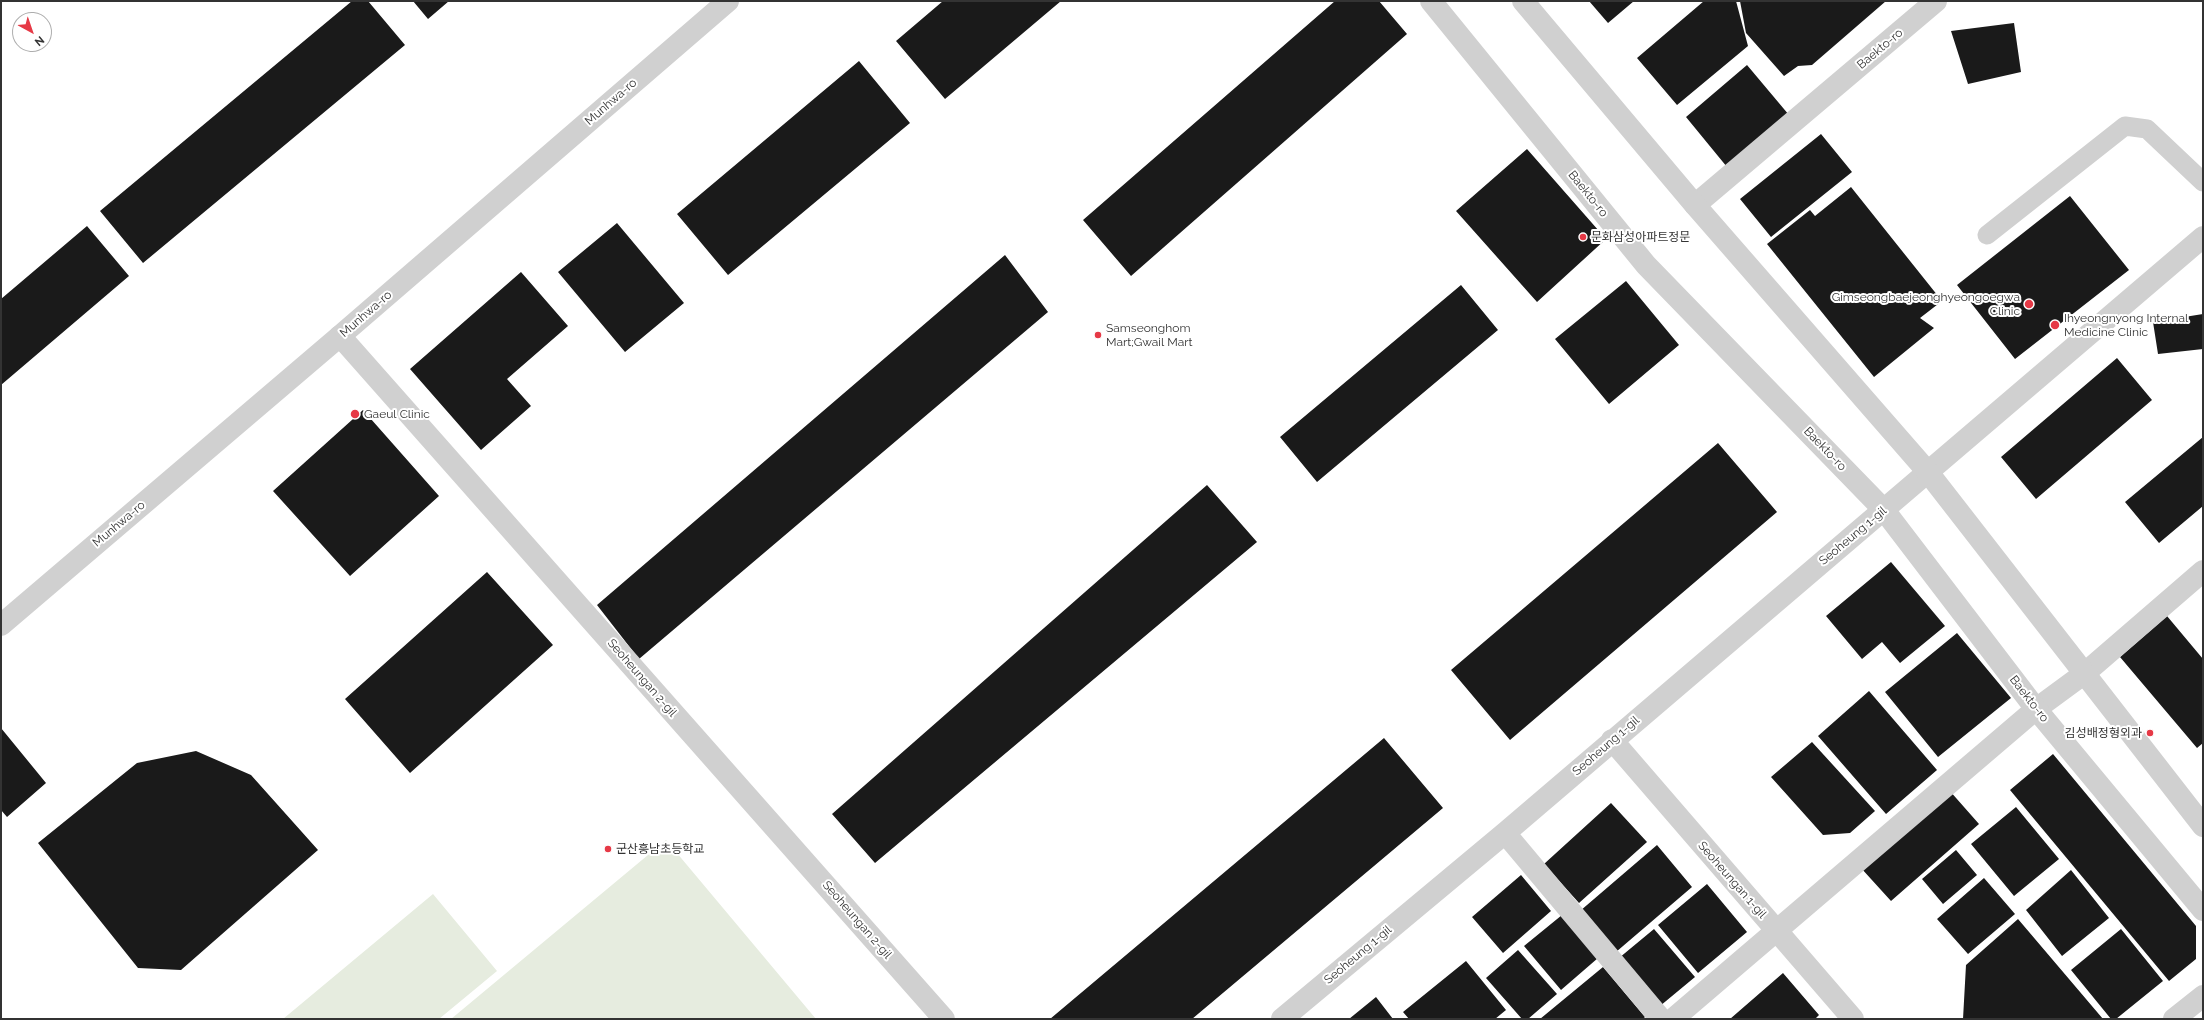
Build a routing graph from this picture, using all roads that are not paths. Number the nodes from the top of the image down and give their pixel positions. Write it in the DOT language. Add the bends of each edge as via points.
graph roads {
  1 [pos="728,1"];
  2 [pos="1431,1"];
  3 [pos="1522,1"];
  4 [pos="1936,1"];
  5 [pos="2203,182"];
  6 [pos="1695,205"];
  7 [pos="1987,235"];
  8 [pos="2203,237"];
  9 [pos="340,336"];
  10 [pos="1927,471"];
  11 [pos="1884,510"];
  12 [pos="2203,571"];
  13 [pos="1,625"];
  14 [pos="2085,673"];
  15 [pos="2036,709"];
  16 [pos="1612,740"];
  17 [pos="2203,826"];
  18 [pos="1505,833"];
  19 [pos="2203,910"];
  20 [pos="1777,932"];
  21 [pos="2203,996"];
  22 [pos="944,1019"];
  23 [pos="1282,1019"];
  24 [pos="1661,1019"];
  25 [pos="1673,1019"];
  26 [pos="1853,1019"];
  27 [pos="2174,1019"];
  1 -- 9 [label="street, Munhwa-ro"];
  2 -- 11 [label="street, Baekto-ro" via="1646,265"];
  3 -- 6 [label="street"];
  4 -- 6 [label="street, Baekto-ro"];
  5 -- 7 [label="lane" via="2147,129 2125,126"];
  6 -- 10 [label="street"];
  8 -- 10 [label="street, Seoheung 1-gil"];
  9 -- 13 [label="street, Munhwa-ro"];
  9 -- 22 [label="street, Seoheungan 2-gil"];
  10 -- 11 [label="street, Seoheung 1-gil"];
  10 -- 14 [label="street"];
  11 -- 15 [label="street, Baekto-ro"];
  11 -- 16 [label="street, Seoheung 1-gil"];
  12 -- 14 [label="street"];
  14 -- 15 [label="street"];
  14 -- 17 [label="street"];
  15 -- 19 [label="street, Baekto-ro"];
  15 -- 20 [label="street"];
  16 -- 18 [label="street, Seoheung 1-gil"];
  16 -- 20 [label="street, Seoheungan 1-gil"];
  18 -- 23 [label="street, Seoheung 1-gil"];
  18 -- 24 [label="street"];
  20 -- 25 [label="street"];
  20 -- 26 [label="street, Seoheungan 1-gil"];
  21 -- 27 [label="street"];
}
